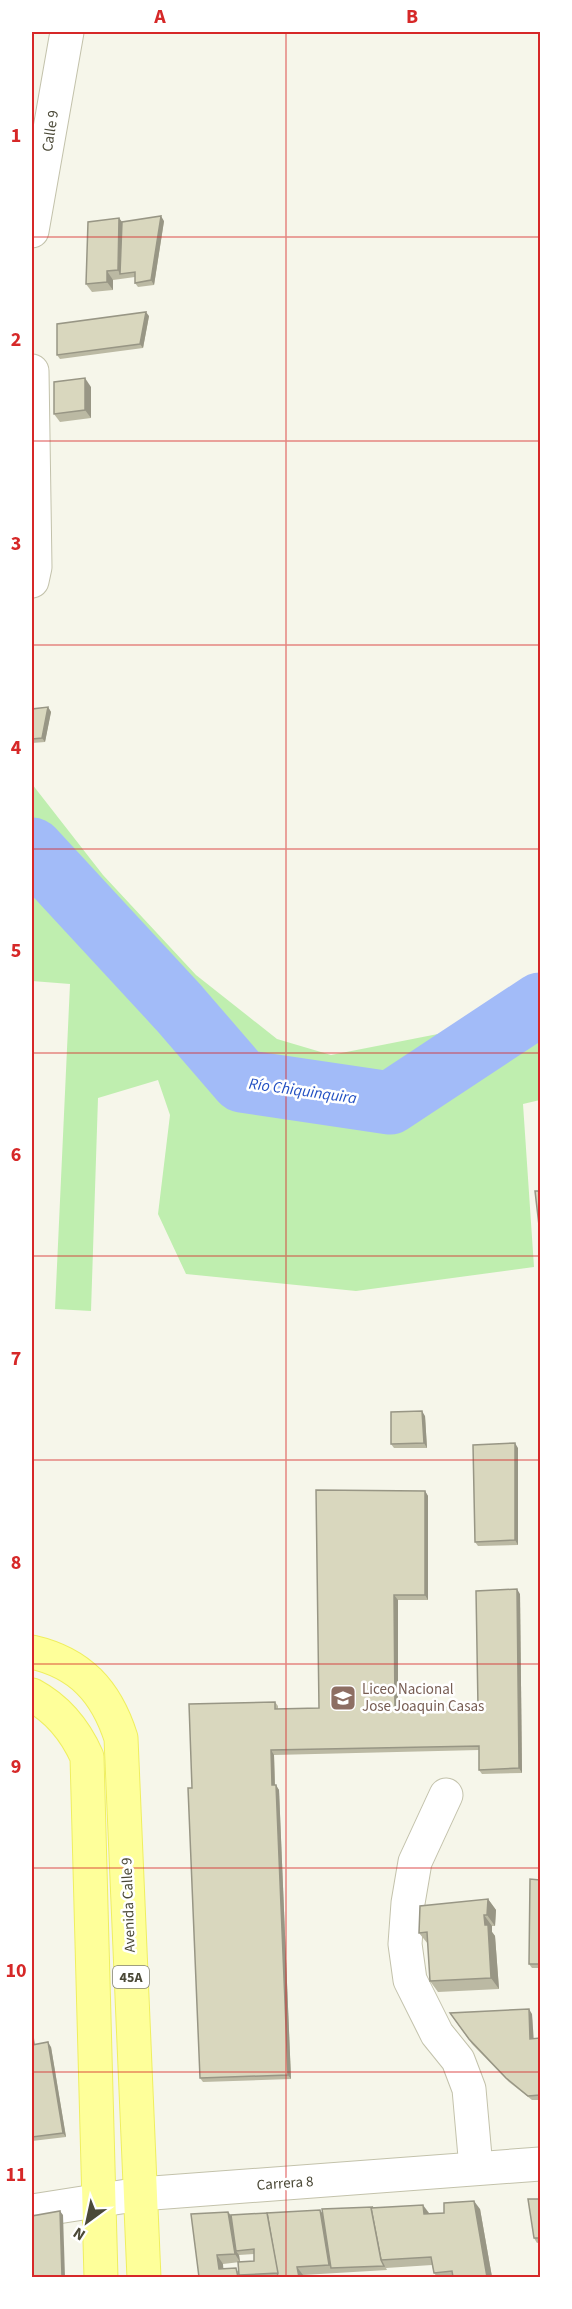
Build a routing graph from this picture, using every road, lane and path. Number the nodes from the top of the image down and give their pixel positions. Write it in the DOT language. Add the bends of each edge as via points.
graph roads {
  1 [pos="67,32"];
  2 [pos="33,213"];
  3 [pos="32,371"];
  4 [pos="32,581"];
  5 [pos="32,1652"];
  6 [pos="42,1702"];
  7 [pos="446,1795"];
  8 [pos="540,2164"];
  9 [pos="476,2168"];
  10 [pos="140,2194"];
  11 [pos="99,2200"];
  12 [pos="32,2211"];
  13 [pos="101,2277"];
  14 [pos="144,2277"];
  1 -- 2 [label="street, Calle 9"];
  3 -- 4 [label="street"];
  5 -- 10 [label="main road, Avenida Calle 9 / 45A" via="64,1662 93,1683 114,1714 121,1737"];
  6 -- 11 [label="main road, 45A" via="78,1736 87,1757"];
  7 -- 9 [label="street" via="415,1862 405,1944 410,1980 437,2034 458,2060 469,2089"];
  8 -- 9 [label="street, Carrera 8"];
  9 -- 10 [label="street, Carrera 8"];
  10 -- 11 [label="street, Carrera 8"];
  10 -- 14 [label="main road, Avenida Calle 9 / 45A"];
  11 -- 12 [label="street, Carrera 8"];
  11 -- 13 [label="main road, 45A"];
}
